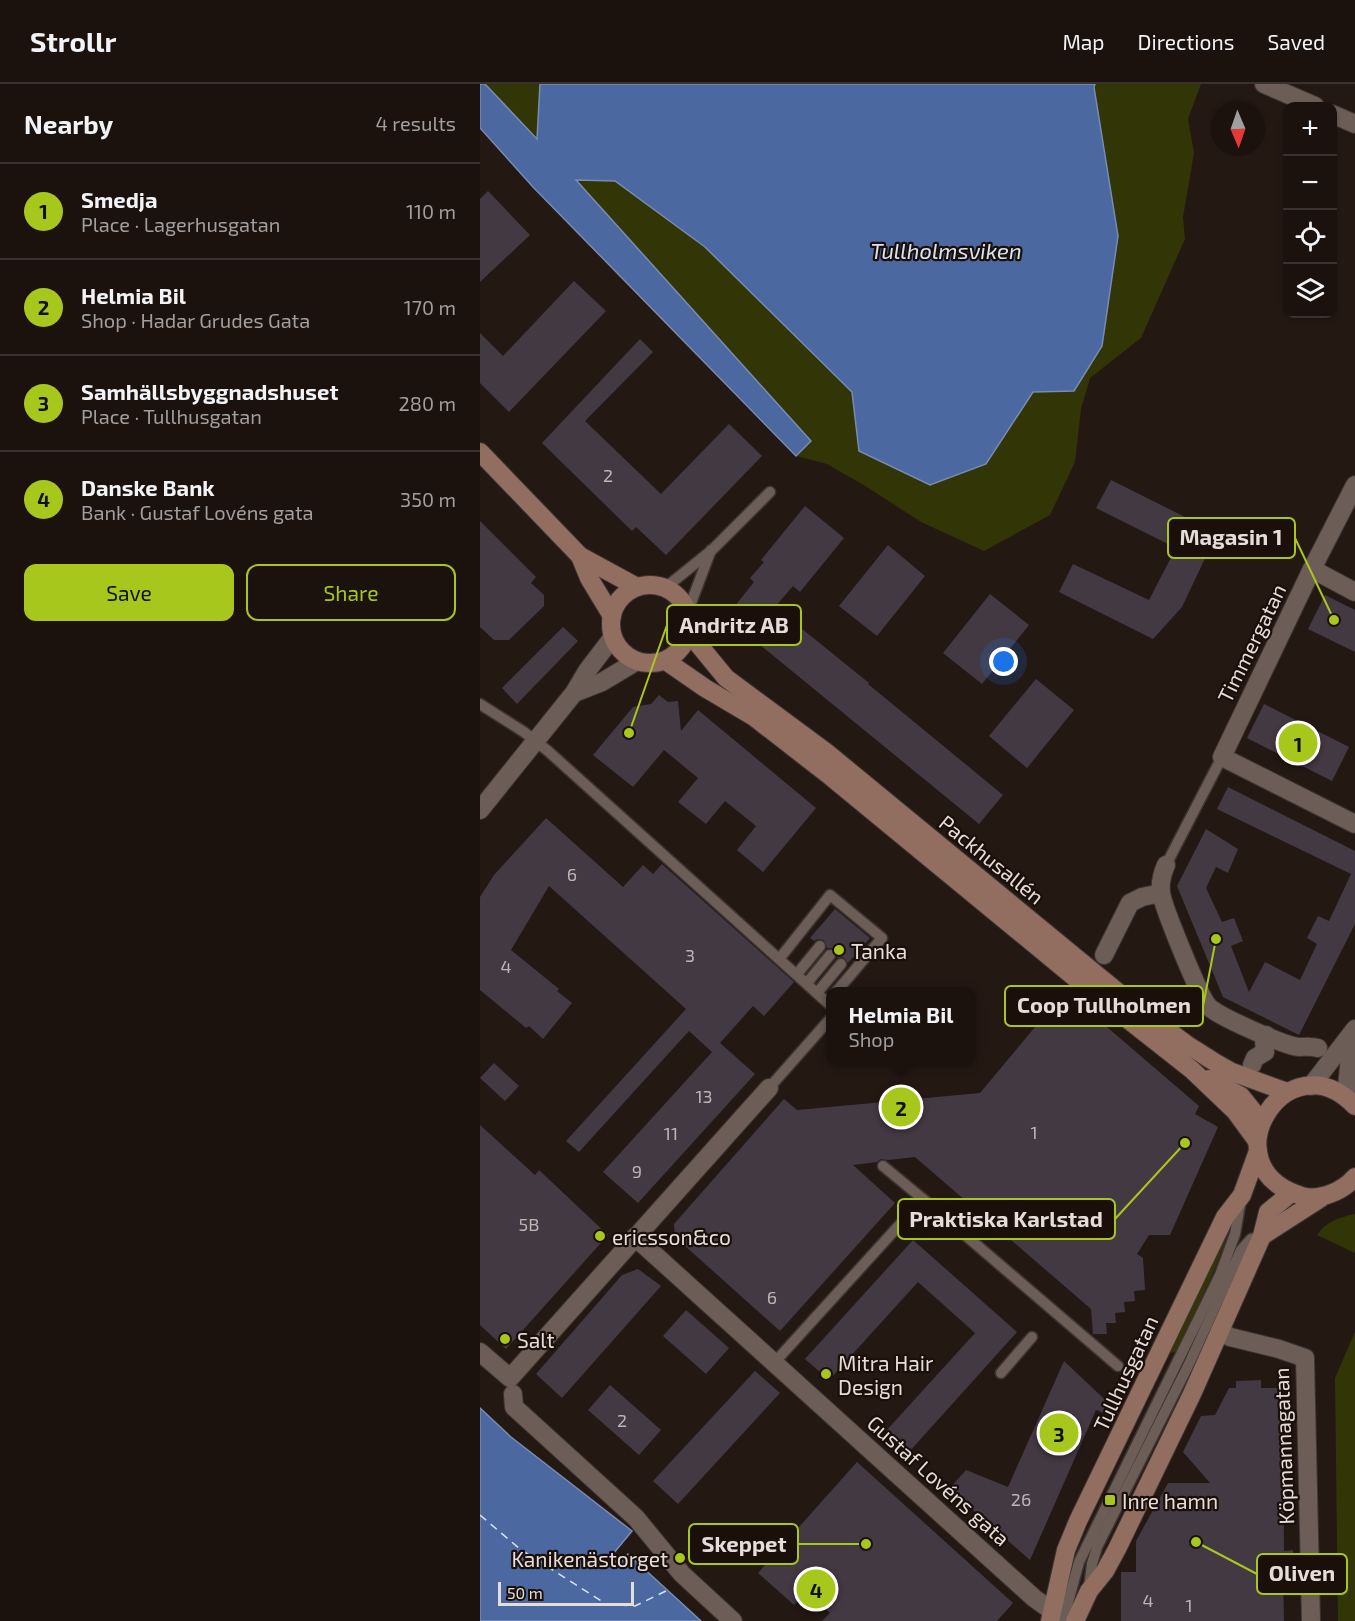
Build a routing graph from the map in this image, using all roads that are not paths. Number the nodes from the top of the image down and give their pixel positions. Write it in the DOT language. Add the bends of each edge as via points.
graph roads {
  1 [pos="1264,84"];
  2 [pos="1306,102"];
  3 [pos="1337,116"];
  4 [pos="1355,124"];
  5 [pos="480,452"];
  6 [pos="1355,485"];
  7 [pos="770,492"];
  8 [pos="712,550"];
  9 [pos="580,556"];
  10 [pos="1312,569"];
  11 [pos="637,587"];
  12 [pos="665,588"];
  13 [pos="1355,592"];
  14 [pos="688,611"];
  15 [pos="612,616"];
  16 [pos="689,633"];
  17 [pos="613,637"];
  18 [pos="637,661"];
  19 [pos="666,661"];
  20 [pos="574,693"];
  21 [pos="480,704"];
  22 [pos="535,740"];
  23 [pos="1222,757"];
  24 [pos="480,810"];
  25 [pos="1355,824"];
  26 [pos="1166,865"];
  27 [pos="1161,893"];
  28 [pos="820,946"];
  29 [pos="830,955"];
  30 [pos="1104,955"];
  31 [pos="780,958"];
  32 [pos="842,964"];
  33 [pos="796,974"];
  34 [pos="807,984"];
  35 [pos="840,987"];
  36 [pos="817,993"];
  37 [pos="826,1000"];
  38 [pos="826,1025"];
  39 [pos="1353,1032"];
  40 [pos="1266,1035"];
  41 [pos="1318,1048"];
  42 [pos="1252,1065"];
  43 [pos="1192,1070"];
  44 [pos="1311,1086"];
  45 [pos="770,1088"];
  46 [pos="1287,1092"];
  47 [pos="1351,1101"];
  48 [pos="1261,1121"];
  49 [pos="1258,1146"];
  50 [pos="883,1166"];
  51 [pos="1353,1180"];
  52 [pos="1291,1192"];
  53 [pos="1326,1195"];
  54 [pos="922,1199"];
  55 [pos="1262,1236"];
  56 [pos="635,1237"];
  57 [pos="1220,1331"];
  58 [pos="1032,1337"];
  59 [pos="480,1352"];
  60 [pos="1207,1358"];
  61 [pos="774,1363"];
  62 [pos="1189,1364"];
  63 [pos="1118,1366"];
  64 [pos="1001,1374"];
  65 [pos="512,1386"];
  66 [pos="1089,1591"];
  67 [pos="1055,1618"];
  68 [pos="734,1621"];
  69 [pos="1075,1621"];
  70 [pos="1311,1621"];
  1 -- 2 [label="street"];
  3 -- 4 [label="street"];
  5 -- 9 [label="street"];
  6 -- 10 [label="street, Timmergatan"];
  7 -- 8 [label="lane"];
  8 -- 12 [label="lane"];
  8 -- 14 [label="lane"];
  9 -- 11 [label="street"];
  9 -- 15 [label="street"];
  10 -- 13 [label="street"];
  10 -- 23 [label="street, Timmergatan"];
  11 -- 12 [label="street"];
  11 -- 15 [label="street" via="621,598"];
  12 -- 14 [label="street" via="683,601"];
  14 -- 16 [label="street"];
  15 -- 17 [label="street"];
  16 -- 19 [label="street" via="684,645"];
  16 -- 46 [label="street, Packhusallén" via="726,678 826,752 1125,998 1209,1059 1232,1072"];
  17 -- 18 [label="street" via="626,656"];
  17 -- 20 [label="street"];
  18 -- 19 [label="street"];
  18 -- 20 [label="street"];
  19 -- 43 [label="street, Packhusallén" via="754,717"];
  20 -- 22 [label="street"];
  21 -- 22 [label="lane"];
  22 -- 24 [label="street"];
  22 -- 31 [label="lane"];
  23 -- 25 [label="street"];
  23 -- 26 [label="lane"];
  26 -- 27 [label="street"];
  27 -- 30 [label="street" via="1130,903"];
  27 -- 40 [label="street" via="1208,1006"];
  28 -- 33 [label="lane"];
  29 -- 34 [label="lane"];
  31 -- 33 [label="lane"];
  31 -- 35 [label="lane" via="830,895 882,938"];
  32 -- 36 [label="lane"];
  33 -- 34 [label="lane"];
  34 -- 36 [label="lane"];
  36 -- 37 [label="lane"];
  38 -- 45 [label="lane"];
  39 -- 44 [label="street"];
  39 -- 47 [label="street"];
  40 -- 41 [label="street" via="1299,1047"];
  40 -- 42 [label="street" via="1264,1052"];
  43 -- 48 [label="street, Packhusallén" via="1240,1096"];
  43 -- 49 [label="street, Packhusallén" via="1235,1111"];
  44 -- 46 [label="street"];
  44 -- 47 [label="street" via="1330,1088"];
  45 -- 56 [label="street"];
  46 -- 48 [label="street" via="1272,1104"];
  48 -- 49 [label="street, Tullhusgatan"];
  49 -- 52 [label="street, Packhusallén" via="1264,1169"];
  49 -- 67 [label="street, Tullhusgatan" via="1242,1196 1225,1217 1078,1521 1066,1550"];
  50 -- 54 [label="lane"];
  51 -- 53 [label="street"];
  52 -- 53 [label="street" via="1307,1197"];
  52 -- 55 [label="street" via="1268,1212"];
  53 -- 55 [label="street"];
  54 -- 61 [label="lane"];
  54 -- 63 [label="lane"];
  55 -- 57 [label="street"];
  55 -- 62 [label="lane" via="1251,1239 1241,1250"];
  56 -- 61 [label="street, Gustaf Lovéns gata"];
  56 -- 65 [label="street"];
  57 -- 60 [label="street"];
  57 -- 70 [label="street, Köpmannagatan" via="1305,1358"];
  58 -- 64 [label="lane"];
  59 -- 65 [label="street"];
  60 -- 62 [label="lane"];
  60 -- 66 [label="street" via="1117,1549"];
  61 -- 67 [label="street, Gustaf Lovéns gata"];
  62 -- 66 [label="lane" via="1097,1547"];
  65 -- 68 [label="street" via="514,1407 636,1518 682,1574"];
  66 -- 69 [label="street"];
}
